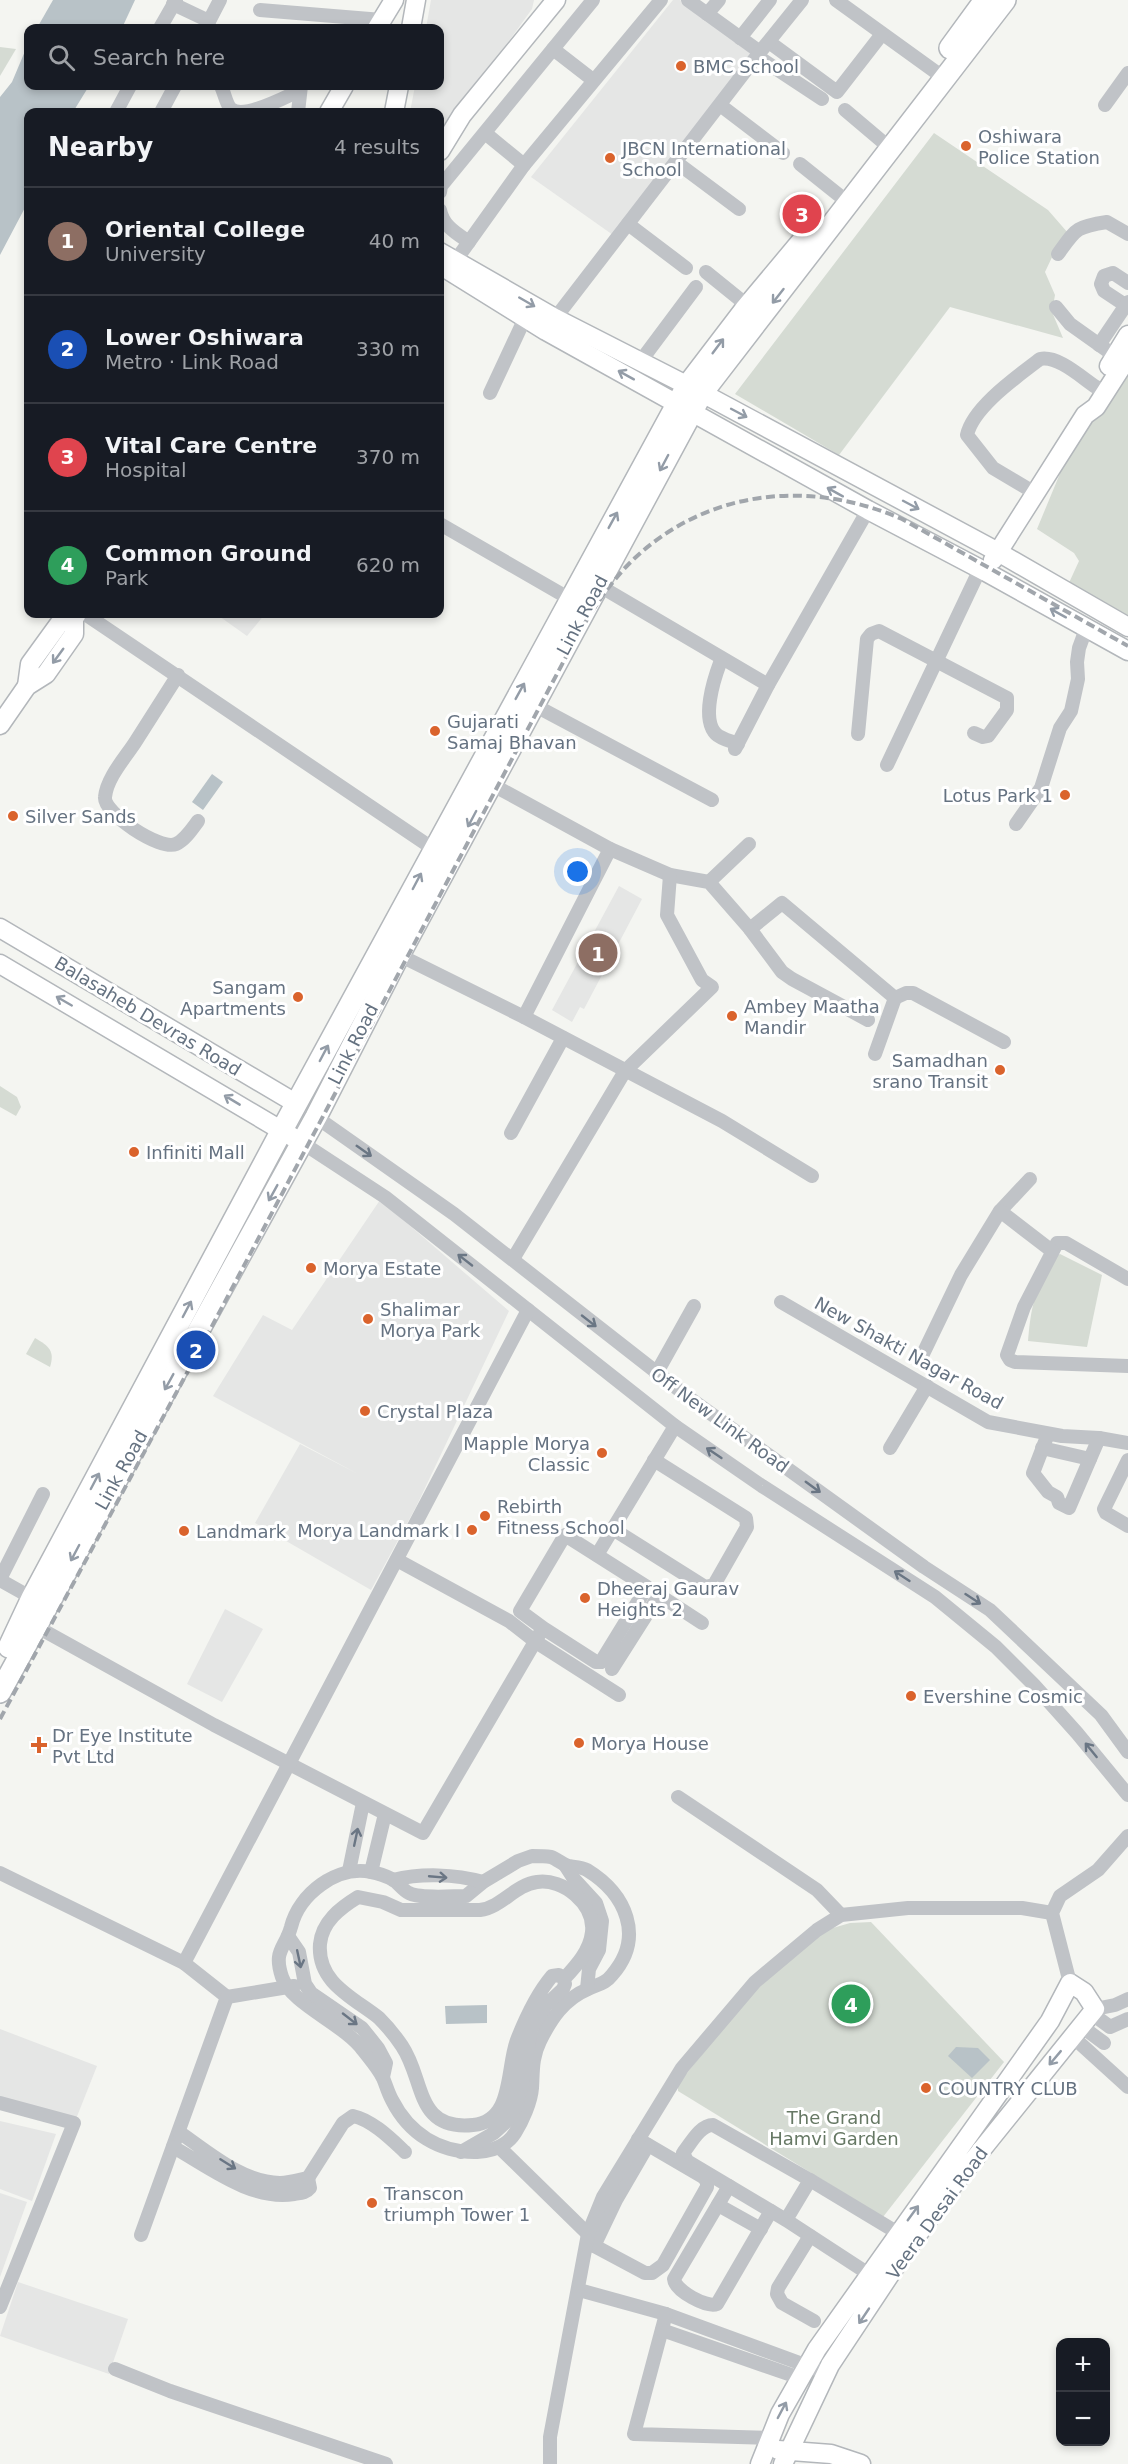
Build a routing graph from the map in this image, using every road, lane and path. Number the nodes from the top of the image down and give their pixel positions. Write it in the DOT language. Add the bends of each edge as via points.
graph roads {
  1 [pos="220,0"];
  2 [pos="394,0"];
  3 [pos="417,0"];
  4 [pos="425,0"];
  5 [pos="556,0"];
  6 [pos="593,0"];
  7 [pos="661,0"];
  8 [pos="688,0"];
  9 [pos="719,0"];
  10 [pos="770,0"];
  11 [pos="802,0"];
  12 [pos="836,0"];
  13 [pos="985,0"];
  14 [pos="1005,0"];
  15 [pos="175,2"];
  16 [pos="260,10"];
  17 [pos="707,14"];
  18 [pos="162,24"];
  19 [pos="206,24"];
  20 [pos="208,24"];
  21 [pos="380,24"];
  22 [pos="412,24"];
  23 [pos="421,24"];
  24 [pos="882,34"];
  25 [pos="740,38"];
  26 [pos="553,49"];
  27 [pos="762,50"];
  28 [pos="1128,73"];
  29 [pos="939,75"];
  30 [pos="593,80"];
  31 [pos="128,90"];
  32 [pos="173,90"];
  33 [pos="223,90"];
  34 [pos="296,90"];
  35 [pos="300,90"];
  36 [pos="342,90"];
  37 [pos="398,90"];
  38 [pos="409,90"];
  39 [pos="822,99"];
  40 [pos="720,105"];
  41 [pos="1105,105"];
  42 [pos="118,108"];
  43 [pos="163,108"];
  44 [pos="230,108"];
  45 [pos="257,108"];
  46 [pos="298,108"];
  47 [pos="330,108"];
  48 [pos="395,108"];
  49 [pos="406,108"];
  50 [pos="845,110"];
  51 [pos="485,133"];
  52 [pos="885,143"];
  53 [pos="444,144"];
  54 [pos="783,153"];
  55 [pos="676,162"];
  56 [pos="800,164"];
  57 [pos="524,165"];
  58 [pos="444,182"];
  59 [pos="840,196"];
  60 [pos="739,209"];
  61 [pos="444,222"];
  62 [pos="628,224"];
  63 [pos="1128,234"];
  64 [pos="469,242"];
  65 [pos="1058,254"];
  66 [pos="446,262"];
  67 [pos="686,268"];
  68 [pos="706,272"];
  69 [pos="1128,283"];
  70 [pos="696,287"];
  71 [pos="1127,305"];
  72 [pos="748,306"];
  73 [pos="1056,307"];
  74 [pos="525,318"];
  75 [pos="551,325"];
  76 [pos="1128,335"];
  77 [pos="1099,345"];
  78 [pos="1121,356"];
  79 [pos="640,362"];
  80 [pos="1096,387"];
  81 [pos="490,393"];
  82 [pos="690,398"];
  83 [pos="1084,415"];
  84 [pos="1035,493"];
  85 [pos="868,510"];
  86 [pos="444,526"];
  87 [pos="998,552"];
  88 [pos="983,570"];
  89 [pos="598,572"];
  90 [pos="570,599"];
  91 [pos="72,618"];
  92 [pos="83,618"];
  93 [pos="1128,627"];
  94 [pos="1086,629"];
  95 [pos="1128,651"];
  96 [pos="936,661"];
  97 [pos="720,663"];
  98 [pos="178,675"];
  99 [pos="768,685"];
  100 [pos="534,705"];
  101 [pos="0,726"];
  102 [pos="974,733"];
  103 [pos="858,734"];
  104 [pos="887,765"];
  105 [pos="491,784"];
  106 [pos="712,800"];
  107 [pos="198,821"];
  108 [pos="1016,824"];
  109 [pos="749,844"];
  110 [pos="610,849"];
  111 [pos="442,854"];
  112 [pos="670,875"];
  113 [pos="710,882"];
  114 [pos="0,928"];
  115 [pos="750,929"];
  116 [pos="399,955"];
  117 [pos="0,964"];
  118 [pos="895,998"];
  119 [pos="524,1017"];
  120 [pos="868,1020"];
  121 [pos="563,1038"];
  122 [pos="1004,1042"];
  123 [pos="875,1054"];
  124 [pos="625,1071"];
  125 [pos="297,1104"];
  126 [pos="316,1117"];
  127 [pos="282,1130"];
  128 [pos="511,1133"];
  129 [pos="301,1142"];
  130 [pos="812,1176"];
  131 [pos="1030,1179"];
  132 [pos="1000,1211"];
  133 [pos="1052,1251"];
  134 [pos="513,1259"];
  135 [pos="1128,1279"];
  136 [pos="781,1302"];
  137 [pos="694,1306"];
  138 [pos="528,1310"];
  139 [pos="922,1356"];
  140 [pos="1128,1366"];
  141 [pos="656,1374"];
  142 [pos="927,1386"];
  143 [pos="675,1426"];
  144 [pos="1048,1434"];
  145 [pos="1099,1438"];
  146 [pos="1128,1443"];
  147 [pos="890,1448"];
  148 [pos="1042,1448"];
  149 [pos="1090,1459"];
  150 [pos="654,1460"];
  151 [pos="1128,1460"];
  152 [pos="43,1494"];
  153 [pos="1128,1526"];
  154 [pos="613,1529"];
  155 [pos="597,1555"];
  156 [pos="397,1560"];
  157 [pos="0,1580"];
  158 [pos="647,1587"];
  159 [pos="659,1595"];
  160 [pos="32,1598"];
  161 [pos="29,1623"];
  162 [pos="702,1623"];
  163 [pos="543,1628"];
  164 [pos="536,1642"];
  165 [pos="0,1663"];
  166 [pos="612,1669"];
  167 [pos="0,1692"];
  168 [pos="619,1695"];
  169 [pos="1128,1752"];
  170 [pos="289,1764"];
  171 [pos="1128,1795"];
  172 [pos="678,1797"];
  173 [pos="363,1803"];
  174 [pos="385,1814"];
  175 [pos="1128,1836"];
  176 [pos="565,1865"];
  177 [pos="349,1871"];
  178 [pos="371,1872"];
  179 [pos="0,1873"];
  180 [pos="393,1880"];
  181 [pos="483,1882"];
  182 [pos="1052,1913"];
  183 [pos="841,1915"];
  184 [pos="288,1936"];
  185 [pos="184,1963"];
  186 [pos="564,1979"];
  187 [pos="1070,1983"];
  188 [pos="305,1984"];
  189 [pos="286,1986"];
  190 [pos="587,1989"];
  191 [pos="227,1998"];
  192 [pos="1128,2000"];
  193 [pos="1128,2019"];
  194 [pos="1085,2021"];
  195 [pos="1104,2043"];
  196 [pos="383,2077"];
  197 [pos="1128,2087"];
  198 [pos="0,2103"];
  199 [pos="179,2133"];
  200 [pos="643,2142"];
  201 [pos="963,2143"];
  202 [pos="173,2147"];
  203 [pos="500,2148"];
  204 [pos="405,2152"];
  205 [pos="461,2152"];
  206 [pos="978,2154"];
  207 [pos="308,2178"];
  208 [pos="810,2180"];
  209 [pos="729,2187"];
  210 [pos="718,2205"];
  211 [pos="771,2211"];
  212 [pos="786,2220"];
  213 [pos="761,2229"];
  214 [pos="898,2233"];
  215 [pos="141,2235"];
  216 [pos="810,2236"];
  217 [pos="590,2240"];
  218 [pos="869,2274"];
  219 [pos="885,2284"];
  220 [pos="579,2290"];
  221 [pos="0,2307"];
  222 [pos="666,2314"];
  223 [pos="814,2321"];
  224 [pos="662,2330"];
  225 [pos="115,2369"];
  226 [pos="804,2371"];
  227 [pos="826,2374"];
  228 [pos="765,2450"];
  229 [pos="786,2457"];
  230 [pos="386,2464"];
  231 [pos="550,2464"];
  232 [pos="861,2464"];
  1 -- 20 [label="street"];
  2 -- 21 [label="main road"];
  3 -- 22 [label="main road"];
  4 -- 23 [label="main road"];
  5 -- 53 [label="main road" via="462,115"];
  6 -- 26 [label="street"];
  7 -- 30 [label="street"];
  8 -- 17 [label="street"];
  9 -- 17 [label="street"];
  10 -- 25 [label="street"];
  11 -- 27 [label="street"];
  12 -- 24 [label="street"];
  13 -- 29 [label="main road"];
  14 -- 29 [label="main road"];
  15 -- 18 [label="street"];
  15 -- 19 [label="street"];
  16 -- 21 [label="street"];
  17 -- 25 [label="street"];
  24 -- 27 [label="street" via="837,92"];
  24 -- 29 [label="street"];
  25 -- 27 [label="street"];
  26 -- 30 [label="street"];
  26 -- 51 [label="street"];
  27 -- 39 [label="street"];
  27 -- 40 [label="street"];
  28 -- 41 [label="street"];
  29 -- 52 [label="main road"];
  29 -- 82 [label="main road, one-way" via="929,100"];
  30 -- 57 [label="street"];
  31 -- 42 [label="street"];
  32 -- 43 [label="street"];
  33 -- 44 [label="street"];
  34 -- 45 [label="street"];
  35 -- 46 [label="street"];
  36 -- 47 [label="main road"];
  37 -- 48 [label="main road"];
  38 -- 49 [label="main road"];
  40 -- 54 [label="street"];
  40 -- 55 [label="street"];
  50 -- 52 [label="street"];
  51 -- 57 [label="street"];
  51 -- 58 [label="street"];
  52 -- 59 [label="main road"];
  55 -- 60 [label="street"];
  55 -- 62 [label="street"];
  56 -- 59 [label="street"];
  57 -- 64 [label="street"];
  59 -- 72 [label="main road"];
  61 -- 64 [label="street"];
  62 -- 67 [label="street"];
  62 -- 75 [label="street"];
  63 -- 65 [label="street" via="1107,222 1081,228"];
  64 -- 66 [label="street"];
  66 -- 74 [label="main road"];
  66 -- 75 [label="main road, one-way"];
  68 -- 72 [label="street"];
  69 -- 71 [label="street" via="1113,273 1104,276 1101,284 1104,291"];
  70 -- 79 [label="street"];
  71 -- 77 [label="street"];
  82 -- 72 [label="main road, one-way"];
  73 -- 77 [label="street" via="1070,324"];
  74 -- 75 [label="main road"];
  74 -- 81 [label="street"];
  75 -- 79 [label="main road"];
  82 -- 75 [label="main road, one-way"];
  76 -- 78 [label="main road"];
  77 -- 78 [label="street"];
  78 -- 80 [label="main road"];
  78 -- 83 [label="main road" via="1096,407"];
  79 -- 82 [label="main road"];
  80 -- 83 [label="main road"];
  80 -- 84 [label="street" via="1058,362 1040,359 1002,389 972,423 967,435 993,468"];
  85 -- 82 [label="main road, one-way"];
  82 -- 87 [label="main road, one-way"];
  82 -- 89 [label="main road, Link Road"];
  83 -- 84 [label="main road"];
  84 -- 87 [label="main road"];
  85 -- 88 [label="main road"];
  85 -- 99 [label="street"];
  86 -- 90 [label="street"];
  87 -- 88 [label="main road"];
  87 -- 93 [label="main road"];
  94 -- 88 [label="main road, one-way"];
  88 -- 96 [label="street"];
  89 -- 90 [label="main road, Link Road"];
  89 -- 99 [label="street"];
  89 -- 100 [label="main road, Link Road"];
  111 -- 90 [label="main road, Link Road, one-way"];
  91 -- 101 [label="main road" via="59,624 30,664 27,686"];
  92 -- 98 [label="street"];
  94 -- 95 [label="main road"];
  94 -- 108 [label="street" via="1079,648 1078,680 1071,711 1060,728 1041,788"];
  96 -- 102 [label="street" via="1007,698 1007,710 988,736"];
  96 -- 103 [label="street" via="879,631 871,634 867,639"];
  96 -- 104 [label="street"];
  97 -- 99 [label="street" via="711,694 713,731 736,747"];
  98 -- 107 [label="street" via="113,777 104,798 115,814 167,846 176,844"];
  98 -- 111 [label="street"];
  100 -- 105 [label="main road, Link Road"];
  100 -- 106 [label="street"];
  105 -- 110 [label="street"];
  105 -- 111 [label="main road, Link Road, one-way"];
  109 -- 113 [label="street"];
  110 -- 112 [label="street"];
  110 -- 119 [label="street"];
  111 -- 116 [label="main road, Link Road"];
  125 -- 111 [label="main road, Link Road, one-way"];
  112 -- 113 [label="street"];
  112 -- 124 [label="street" via="667,915 702,980 712,987"];
  113 -- 115 [label="street"];
  114 -- 125 [label="main road, Balasaheb Devras Road"];
  115 -- 118 [label="street" via="782,903"];
  115 -- 120 [label="street" via="787,975"];
  116 -- 119 [label="street"];
  116 -- 126 [label="main road, Link Road"];
  127 -- 117 [label="main road, Balasaheb Devras Road, one-way"];
  118 -- 122 [label="street" via="913,993"];
  118 -- 123 [label="street"];
  119 -- 121 [label="street"];
  121 -- 124 [label="street"];
  121 -- 128 [label="street"];
  124 -- 130 [label="street" via="722,1121"];
  124 -- 134 [label="street"];
  125 -- 126 [label="main road, Off New Link Road"];
  125 -- 127 [label="main road, Link Road"];
  126 -- 129 [label="main road, Link Road"];
  126 -- 134 [label="street, Off New Link Road, one-way"];
  127 -- 129 [label="main road, Balasaheb Devras Road"];
  160 -- 127 [label="main road, Link Road, one-way"];
  138 -- 129 [label="street, Off New Link Road, one-way" via="385,1197"];
  129 -- 161 [label="main road, Link Road, one-way"];
  131 -- 132 [label="street"];
  132 -- 133 [label="street"];
  132 -- 139 [label="street" via="961,1275"];
  133 -- 135 [label="street" via="1057,1243 1066,1243"];
  133 -- 140 [label="street" via="1024,1306 1007,1355 1010,1360"];
  134 -- 141 [label="street, Off New Link Road, one-way"];
  136 -- 142 [label="street, New Shakti Nagar Road"];
  137 -- 141 [label="street"];
  138 -- 143 [label="street, Off New Link Road"];
  138 -- 156 [label="street"];
  141 -- 169 [label="street, Off New Link Road, one-way" via="990,1610 1101,1715"];
  142 -- 144 [label="street, New Shakti Nagar Road" via="988,1422"];
  142 -- 147 [label="street"];
  143 -- 150 [label="street"];
  171 -- 143 [label="street, Off New Link Road, one-way" via="1070,1725 996,1647 935,1597"];
  144 -- 145 [label="street, New Shakti Nagar Road"];
  144 -- 148 [label="street"];
  145 -- 146 [label="street, New Shakti Nagar Road"];
  145 -- 149 [label="street"];
  148 -- 149 [label="street"];
  148 -- 149 [label="street" via="1033,1473 1059,1503 1069,1508"];
  150 -- 154 [label="street"];
  150 -- 154 [label="street" via="746,1518 747,1527 714,1585 705,1587"];
  151 -- 153 [label="street" via="1104,1509"];
  152 -- 157 [label="street"];
  154 -- 155 [label="street"];
  155 -- 158 [label="street"];
  155 -- 163 [label="street" via="565,1535 519,1611"];
  156 -- 164 [label="street" via="509,1621"];
  156 -- 170 [label="street"];
  157 -- 160 [label="street"];
  158 -- 159 [label="street"];
  158 -- 163 [label="street" via="601,1662"];
  159 -- 162 [label="street"];
  159 -- 166 [label="street"];
  160 -- 161 [label="main road, Link Road"];
  161 -- 165 [label="main road, Link Road"];
  161 -- 167 [label="main road, Link Road"];
  161 -- 170 [label="street"];
  163 -- 164 [label="street"];
  164 -- 168 [label="street"];
  164 -- 174 [label="street" via="423,1833"];
  170 -- 173 [label="street"];
  170 -- 185 [label="street"];
  172 -- 183 [label="street" via="817,1890"];
  173 -- 174 [label="street"];
  177 -- 173 [label="street, one-way"];
  174 -- 178 [label="street"];
  175 -- 182 [label="street" via="1098,1870 1060,1896"];
  176 -- 181 [label="street" via="551,1857 532,1856"];
  176 -- 190 [label="street" via="596,1903 602,1921 599,1950 589,1969"];
  176 -- 190 [label="street" via="585,1869 604,1882 619,1898 628,1917 630,1933 622,1963 605,1983"];
  177 -- 178 [label="street"];
  177 -- 184 [label="street" via="313,1892 293,1916"];
  178 -- 180 [label="street"];
  179 -- 185 [label="street"];
  180 -- 181 [label="street, one-way" via="415,1875"];
  180 -- 181 [label="street" via="409,1893 443,1896 466,1896"];
  182 -- 183 [label="street" via="1022,1908 908,1908"];
  182 -- 187 [label="street"];
  183 -- 200 [label="street" via="755,1982 682,2068"];
  184 -- 188 [label="street, one-way" via="299,1952"];
  184 -- 189 [label="street" via="279,1950 279,1969"];
  185 -- 191 [label="street"];
  186 -- 186 [label="street" via="583,1957 592,1930 591,1919 577,1896 552,1881 530,1884 492,1908 480,1910 401,1910 358,1898 329,1919 321,1935 320,1952 329,1979 380,2019 409,2058 425,2104 453,2125 472,2116 484,2123 495,2115 505,2099 516,2042 537,1996 552,1976"];
  186 -- 205 [label="street" via="562,1989 531,2029 522,2084 509,2119 494,2133"];
  187 -- 194 [label="main road" via="1084,1992"];
  187 -- 201 [label="main road" via="1050,2021"];
  188 -- 189 [label="street"];
  188 -- 196 [label="street, one-way" via="311,1993 362,2028 386,2063"];
  189 -- 191 [label="street"];
  189 -- 196 [label="street" via="348,2033"];
  190 -- 203 [label="street" via="563,2003 540,2040 533,2057 532,2090 514,2135"];
  191 -- 199 [label="street"];
  192 -- 194 [label="street"];
  193 -- 194 [label="street" via="1110,2027"];
  194 -- 195 [label="street"];
  194 -- 197 [label="street"];
  194 -- 206 [label="main road, Veera Desai Road, one-way"];
  196 -- 205 [label="street" via="406,2124 434,2144"];
  198 -- 221 [label="street" via="74,2123"];
  199 -- 202 [label="street"];
  199 -- 207 [label="street, one-way" via="234,2169 256,2178 279,2183"];
  200 -- 217 [label="street" via="603,2197"];
  200 -- 217 [label="street" via="703,2177 707,2187 657,2271 645,2273"];
  201 -- 206 [label="street"];
  214 -- 201 [label="main road, one-way"];
  202 -- 207 [label="street" via="255,2191 281,2196 306,2192"];
  202 -- 215 [label="street"];
  203 -- 205 [label="street"];
  203 -- 217 [label="street"];
  204 -- 207 [label="street" via="353,2116 343,2123"];
  206 -- 219 [label="main road, Veera Desai Road"];
  208 -- 209 [label="street" via="708,2125 683,2153 683,2158"];
  208 -- 212 [label="street"];
  208 -- 214 [label="street"];
  209 -- 210 [label="street"];
  209 -- 211 [label="street"];
  210 -- 213 [label="street"];
  210 -- 213 [label="street" via="674,2279 677,2286 705,2304 717,2304"];
  211 -- 212 [label="street"];
  211 -- 213 [label="street"];
  212 -- 216 [label="street"];
  214 -- 218 [label="main road"];
  216 -- 218 [label="street"];
  216 -- 223 [label="street" via="777,2294 782,2303"];
  217 -- 220 [label="street"];
  218 -- 219 [label="street"];
  218 -- 226 [label="main road"];
  219 -- 227 [label="main road, Veera Desai Road, one-way"];
  220 -- 222 [label="street"];
  220 -- 231 [label="street" via="550,2437"];
  222 -- 224 [label="street"];
  222 -- 226 [label="street"];
  224 -- 226 [label="street"];
  224 -- 228 [label="street" via="634,2434"];
  225 -- 230 [label="street"];
  226 -- 227 [label="street"];
  228 -- 226 [label="main road, one-way"];
  227 -- 229 [label="main road, Veera Desai Road"];
  228 -- 229 [label="main road"];
  229 -- 232 [label="main road" via="831,2454"];
}
